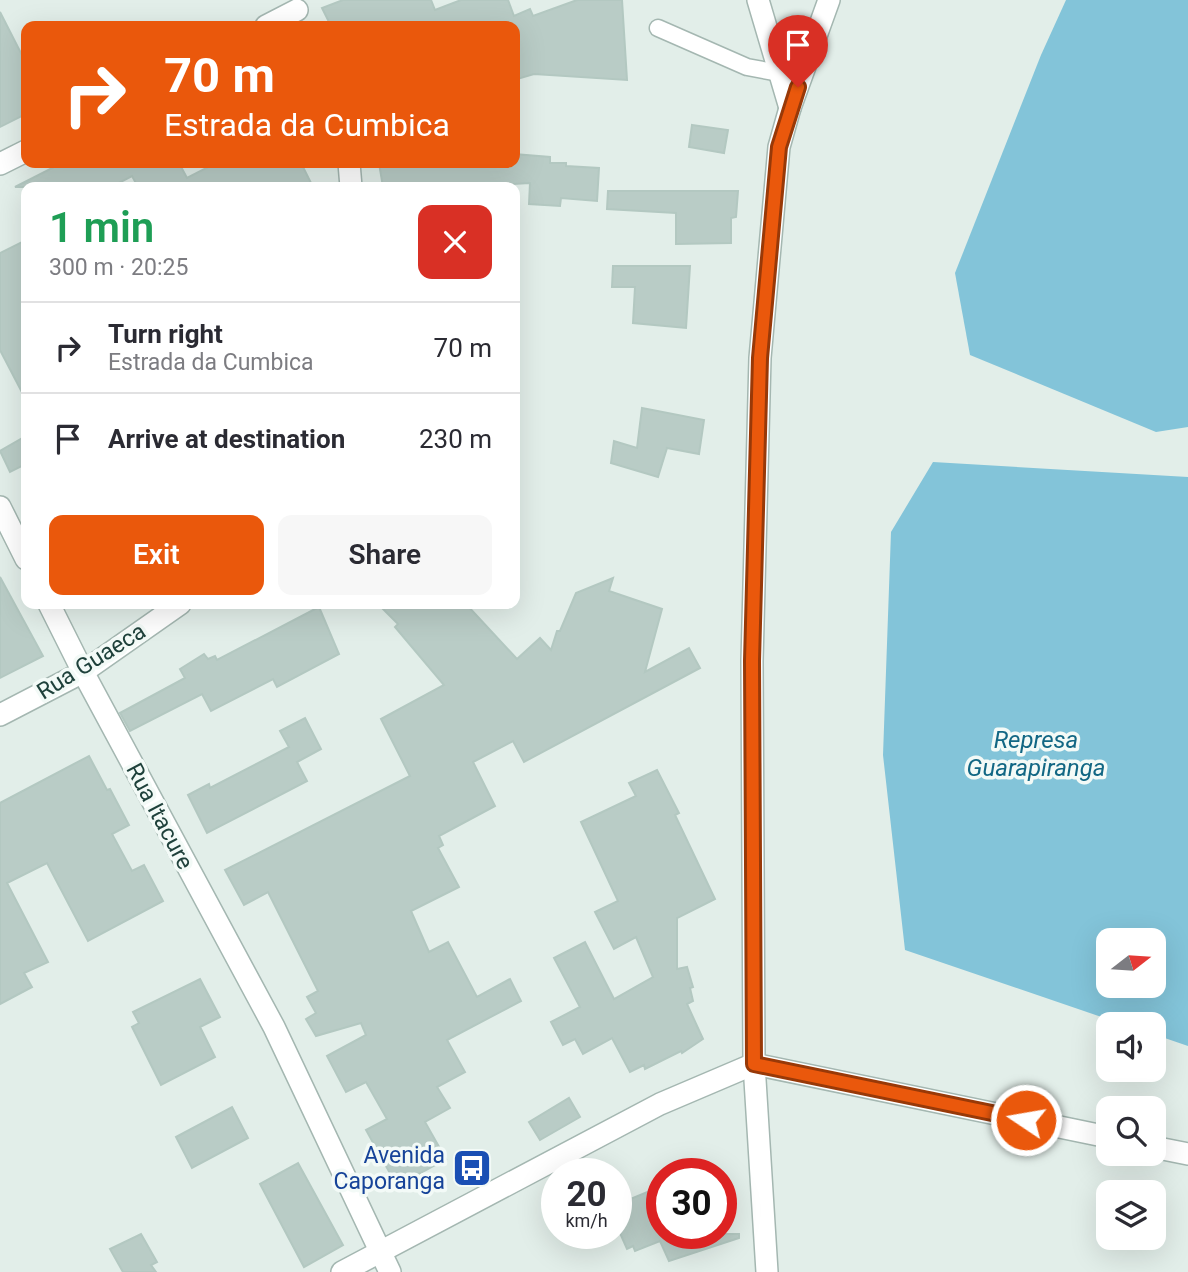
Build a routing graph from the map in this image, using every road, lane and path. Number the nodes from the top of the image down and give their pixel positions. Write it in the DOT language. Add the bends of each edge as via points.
graph roads {
  1 [pos="758,0"];
  2 [pos="829,0"];
  3 [pos="298,12"];
  4 [pos="277,21"];
  5 [pos="658,29"];
  6 [pos="779,73"];
  7 [pos="790,108"];
  8 [pos="21,153"];
  9 [pos="0,164"];
  10 [pos="0,507"];
  11 [pos="21,549"];
  12 [pos="52,609"];
  13 [pos="173,609"];
  14 [pos="83,672"];
  15 [pos="0,715"];
  16 [pos="754,1064"];
  17 [pos="1096,1135"];
  18 [pos="1166,1150"];
  19 [pos="1188,1154"];
  20 [pos="380,1252"];
  21 [pos="342,1272"];
  22 [pos="390,1272"];
  23 [pos="767,1272"];
  1 -- 6 [label="street"];
  2 -- 7 [label="street"];
  3 -- 4 [label="street"];
  5 -- 6 [label="lane" via="747,66"];
  6 -- 7 [label="street"];
  7 -- 16 [label="street" via="779,147 760,358 752,661"];
  8 -- 9 [label="street"];
  10 -- 11 [label="street"];
  12 -- 14 [label="street, Rua Itacure"];
  13 -- 14 [label="street, Rua Guaeca"];
  14 -- 15 [label="street, Rua Guaeca"];
  14 -- 20 [label="street, Rua Itacure" via="274,1027"];
  16 -- 17 [label="street"];
  16 -- 20 [label="street" via="660,1104"];
  16 -- 23 [label="street"];
  18 -- 19 [label="street"];
  20 -- 21 [label="street"];
  20 -- 22 [label="street, Rua Itacure"];
}
